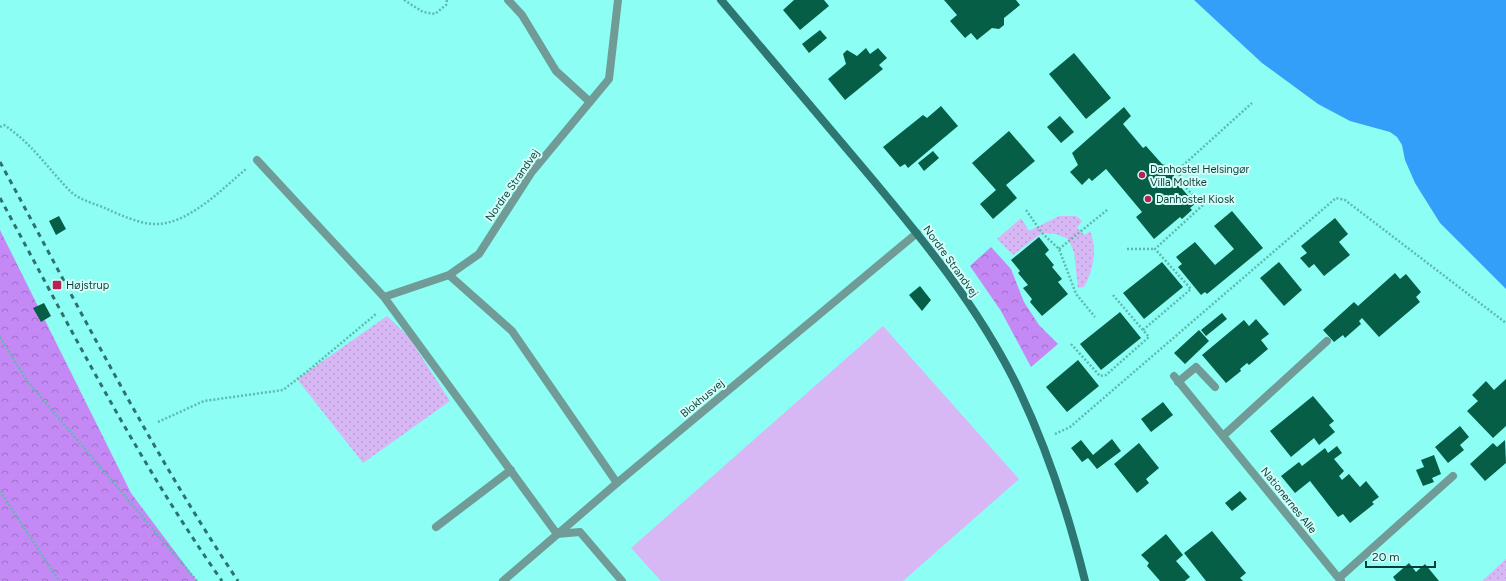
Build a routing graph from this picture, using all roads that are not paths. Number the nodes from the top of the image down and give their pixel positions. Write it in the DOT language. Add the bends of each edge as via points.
graph roads {
  1 [pos="508,0"];
  2 [pos="618,0"];
  3 [pos="721,0"];
  4 [pos="590,102"];
  5 [pos="257,160"];
  6 [pos="917,233"];
  7 [pos="449,275"];
  8 [pos="384,297"];
  9 [pos="1327,341"];
  10 [pos="1214,387"];
  11 [pos="1223,436"];
  12 [pos="511,470"];
  13 [pos="1453,476"];
  14 [pos="617,483"];
  15 [pos="436,527"];
  16 [pos="557,534"];
  17 [pos="1340,579"];
  18 [pos="503,581"];
  19 [pos="622,581"];
  20 [pos="1085,581"];
  1 -- 4 [label="street" via="522,15 556,71"];
  2 -- 4 [label="street, Nordre Strandvej" via="609,78"];
  3 -- 6 [label="main road, Nordre Strandvej"];
  4 -- 7 [label="street, Nordre Strandvej" via="531,173 479,254"];
  5 -- 8 [label="street"];
  6 -- 14 [label="street, Blokhusvej"];
  6 -- 20 [label="main road, Nordre Strandvej" via="961,293 996,347 1019,389 1042,441 1067,512"];
  7 -- 8 [label="street, Nordre Strandvej"];
  7 -- 14 [label="street" via="512,331"];
  8 -- 12 [label="street"];
  9 -- 11 [label="street"];
  10 -- 11 [label="street, Nationernes Alle" via="1196,367 1176,379"];
  11 -- 17 [label="street, Nationernes Alle"];
  12 -- 15 [label="street"];
  12 -- 16 [label="street"];
  13 -- 17 [label="street, Nationernes Alle"];
  14 -- 16 [label="street, Blokhusvej"];
  16 -- 18 [label="street, Blokhusvej"];
  16 -- 19 [label="street" via="580,532"];
}
